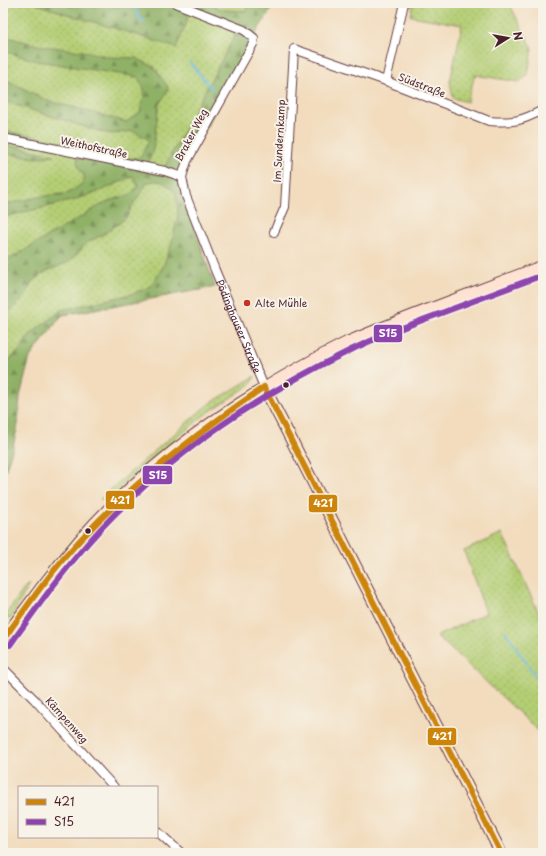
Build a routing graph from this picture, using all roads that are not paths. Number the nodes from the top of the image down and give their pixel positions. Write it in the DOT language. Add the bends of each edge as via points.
graph roads {
  1 [pos="175,3"];
  2 [pos="404,3"];
  3 [pos="294,49"];
  4 [pos="386,81"];
  5 [pos="543,110"];
  6 [pos="3,138"];
  7 [pos="182,177"];
  8 [pos="274,232"];
  9 [pos="543,266"];
  10 [pos="215,270"];
  11 [pos="264,387"];
  12 [pos="3,640"];
  13 [pos="3,668"];
  14 [pos="113,786"];
  15 [pos="158,832"];
  16 [pos="181,853"];
  17 [pos="501,853"];
  1 -- 7 [label="street, Braker Weg" via="244,30 254,38 187,161"];
  2 -- 4 [label="street"];
  3 -- 4 [label="street, Südstraße"];
  3 -- 8 [label="street, Im Sundernkamp" via="286,206"];
  4 -- 5 [label="street, Südstraße" via="489,121 507,122 523,119"];
  6 -- 7 [label="street, Weithofstraße" via="165,171"];
  7 -- 10 [label="street, Braker Weg" via="186,196"];
  9 -- 11 [label="main road" via="350,342"];
  10 -- 11 [label="street, Pödinghauser Straße"];
  11 -- 12 [label="main road" via="210,424 133,486 79,541"];
  11 -- 17 [label="main road, Pödinghauser Straße"];
  13 -- 14 [label="street, Kämpenweg"];
  15 -- 16 [label="street"];
}
